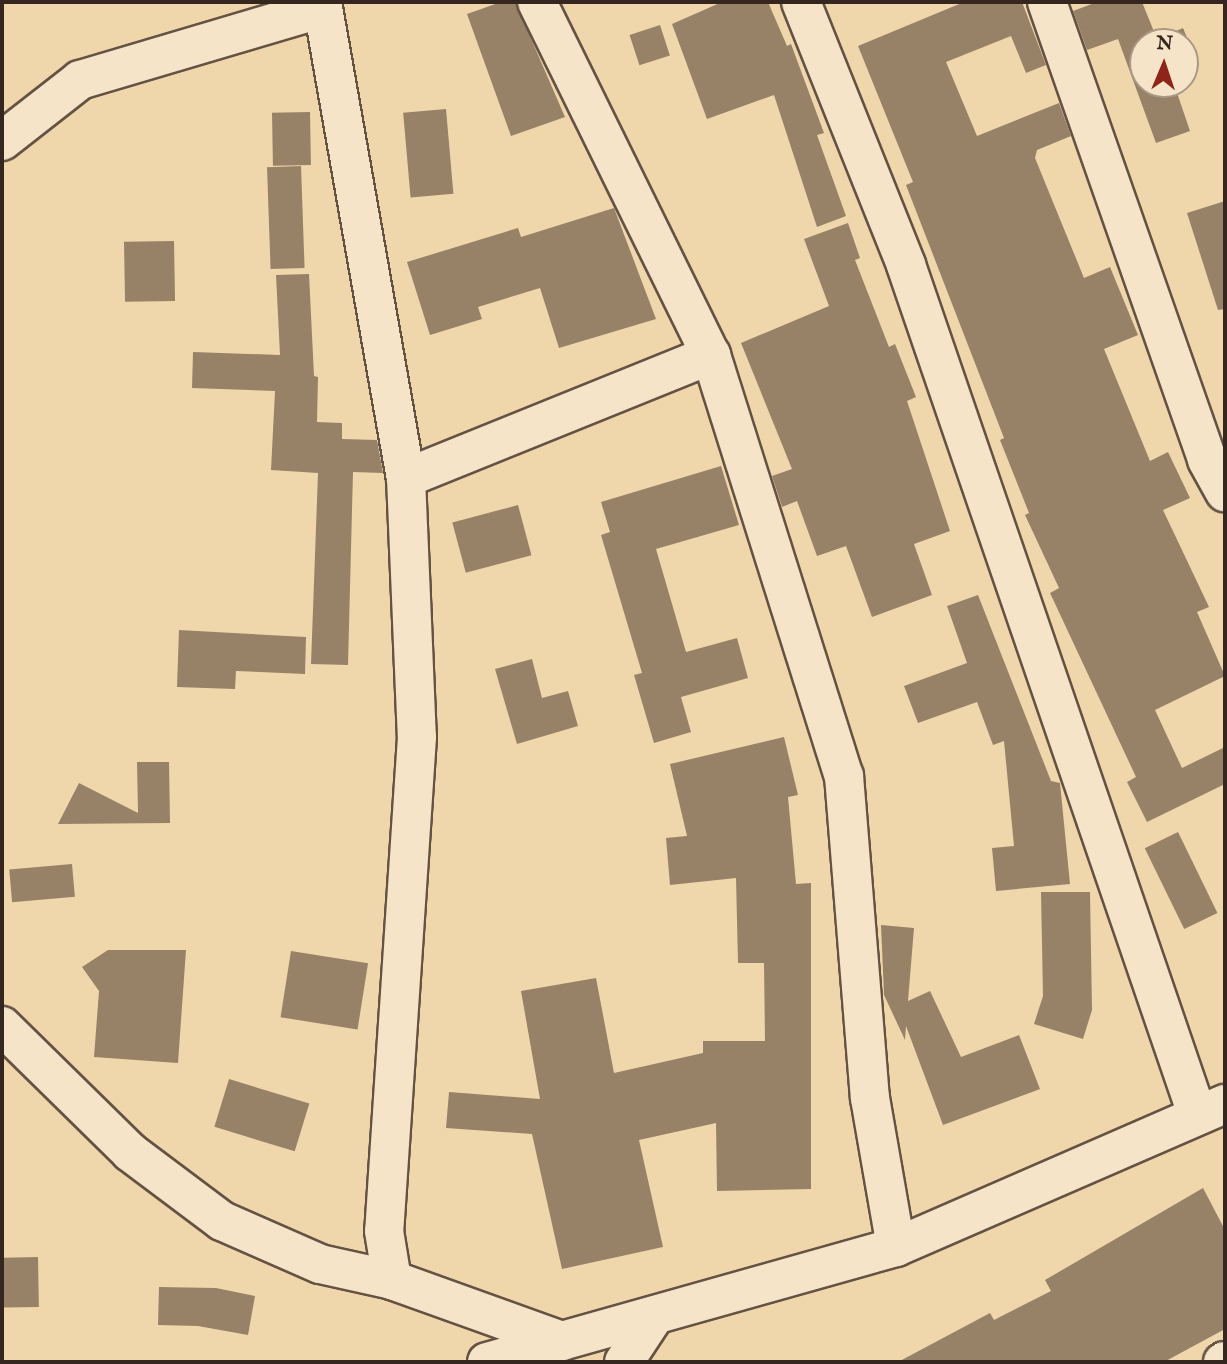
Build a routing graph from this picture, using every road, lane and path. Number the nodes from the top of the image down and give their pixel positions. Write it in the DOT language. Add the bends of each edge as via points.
graph roads {
  1 [pos="537,2"];
  2 [pos="801,2"];
  3 [pos="1047,2"];
  4 [pos="333,4"];
  5 [pos="2,141"];
  6 [pos="712,355"];
  7 [pos="406,478"];
  8 [pos="1225,492"];
  9 [pos="2,1026"];
  10 [pos="1211,1109"];
  11 [pos="896,1247"];
  12 [pos="391,1280"];
  13 [pos="655,1315"];
  14 [pos="562,1341"];
  15 [pos="487,1362"];
  16 [pos="624,1362"];
  1 -- 6 [label="street"];
  2 -- 10 [label="street" via="906,265"];
  3 -- 8 [label="street" via="1208,460"];
  4 -- 5 [label="street" via="80,79"];
  4 -- 7 [label="street"];
  6 -- 7 [label="street"];
  6 -- 11 [label="street" via="844,776 870,1098"];
  7 -- 12 [label="street" via="417,737 384,1231"];
  9 -- 12 [label="street" via="130,1152 222,1221 320,1264"];
  10 -- 11 [label="street"];
  11 -- 13 [label="street"];
  12 -- 14 [label="street"];
  13 -- 14 [label="street"];
  13 -- 16 [label="street"];
  14 -- 15 [label="street"];
}
